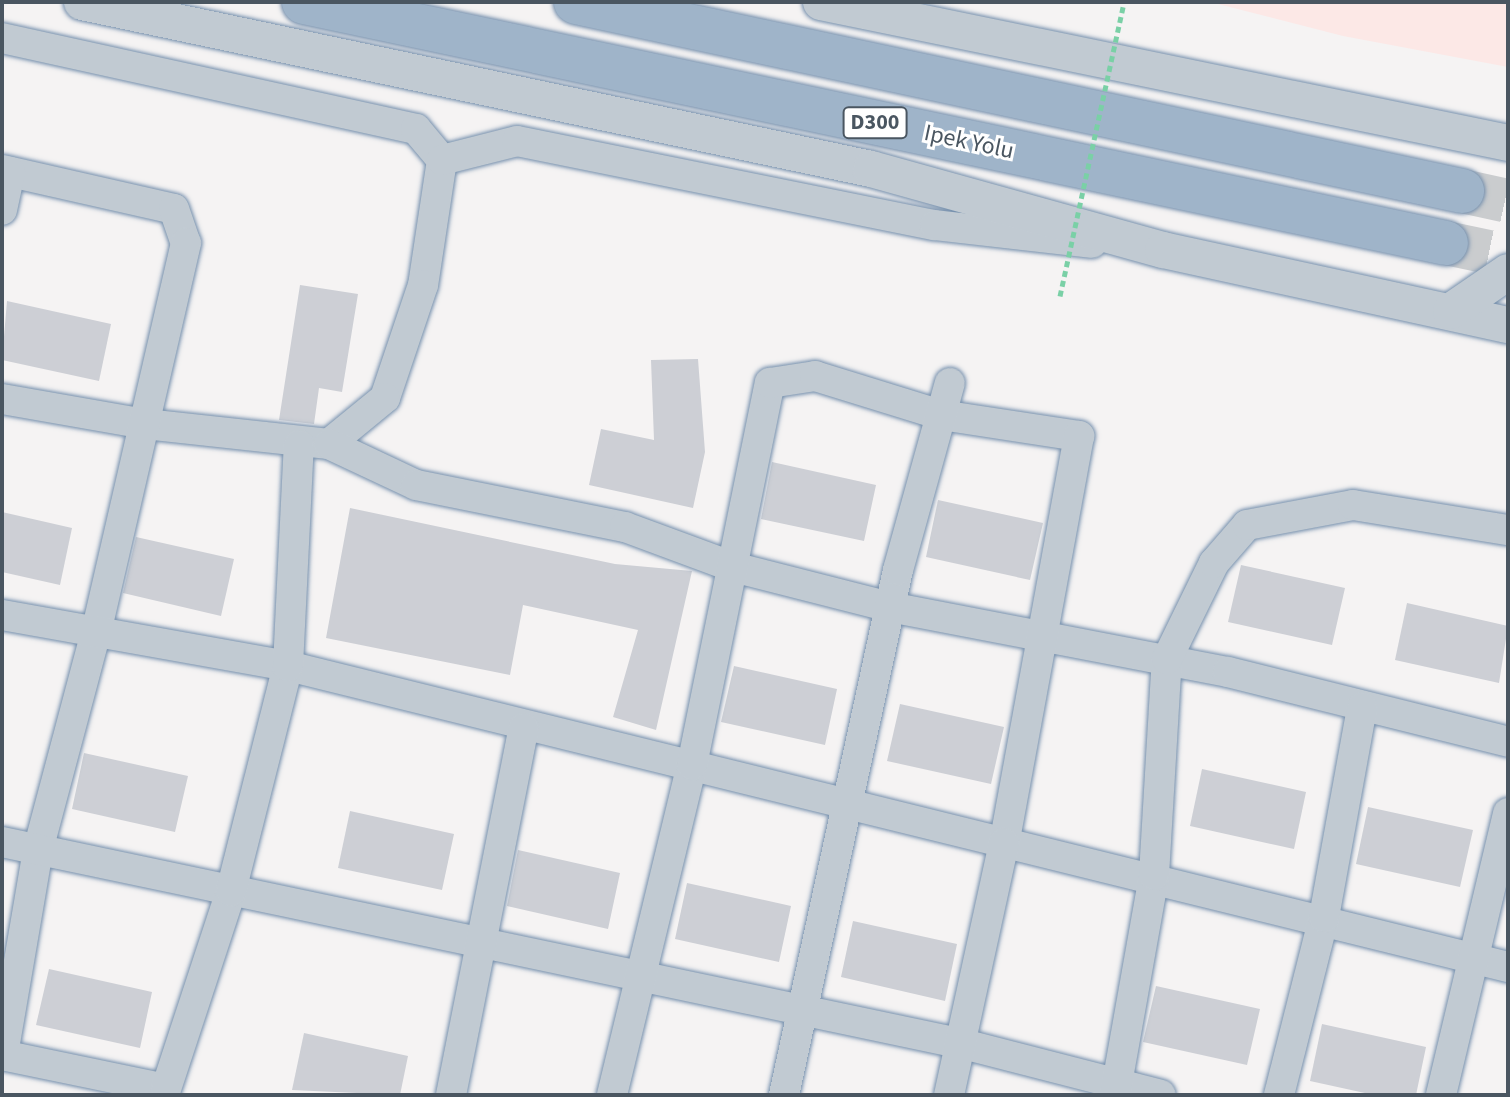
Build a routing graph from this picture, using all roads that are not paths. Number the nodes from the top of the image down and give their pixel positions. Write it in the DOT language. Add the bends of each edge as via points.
graph roads {
  1 [pos="82,2"];
  2 [pos="304,2"];
  3 [pos="576,2"];
  4 [pos="821,2"];
  5 [pos="2,38"];
  6 [pos="1497,140"];
  7 [pos="442,160"];
  8 [pos="1508,166"];
  9 [pos="6,171"];
  10 [pos="1462,191"];
  11 [pos="2,210"];
  12 [pos="1446,243"];
  13 [pos="1163,250"];
  14 [pos="1508,272"];
  15 [pos="1451,311"];
  16 [pos="1508,325"];
  17 [pos="950,383"];
  18 [pos="2,399"];
  19 [pos="941,415"];
  20 [pos="145,424"];
  21 [pos="329,444"];
  22 [pos="299,445"];
  23 [pos="1508,530"];
  24 [pos="733,567"];
  25 [pos="890,607"];
  26 [pos="2,615"];
  27 [pos="96,632"];
  28 [pos="1038,640"];
  29 [pos="1167,659"];
  30 [pos="288,666"];
  31 [pos="1362,707"];
  32 [pos="524,728"];
  33 [pos="1508,742"];
  34 [pos="692,765"];
  35 [pos="846,803"];
  36 [pos="1508,813"];
  37 [pos="2,842"];
  38 [pos="1004,843"];
  39 [pos="38,850"];
  40 [pos="1154,875"];
  41 [pos="231,891"];
  42 [pos="1324,917"];
  43 [pos="483,940"];
  44 [pos="1478,958"];
  45 [pos="1508,967"];
  46 [pos="644,976"];
  47 [pos="801,1011"];
  48 [pos="963,1044"];
  49 [pos="2,1055"];
  50 [pos="1116,1089"];
  51 [pos="179,1092"];
  52 [pos="451,1095"];
  53 [pos="612,1095"];
  54 [pos="784,1095"];
  55 [pos="949,1095"];
  56 [pos="1161,1095"];
  57 [pos="1279,1095"];
  58 [pos="1441,1095"];
  1 -- 13 [label="street" via="871,169"];
  2 -- 12 [label="highway, Ipek Yolu / D300"];
  3 -- 10 [label="highway, D300"];
  4 -- 6 [label="street"];
  5 -- 7 [label="street" via="416,129"];
  6 -- 8 [label="street"];
  7 -- 13 [label="street" via="517,141 935,225"];
  7 -- 21 [label="street" via="423,285 385,398"];
  9 -- 11 [label="street"];
  9 -- 20 [label="street" via="174,209 186,243"];
  13 -- 15 [label="street"];
  14 -- 15 [label="street"];
  15 -- 16 [label="street"];
  17 -- 19 [label="street"];
  18 -- 20 [label="street"];
  19 -- 24 [label="street" via="815,376 770,383"];
  19 -- 25 [label="street"];
  19 -- 28 [label="street" via="1079,436"];
  20 -- 22 [label="street"];
  20 -- 27 [label="street"];
  21 -- 22 [label="street"];
  21 -- 24 [label="street" via="416,485 625,527"];
  22 -- 30 [label="street"];
  23 -- 29 [label="street" via="1353,505 1247,525 1214,563"];
  24 -- 25 [label="street"];
  24 -- 34 [label="street"];
  25 -- 28 [label="street"];
  25 -- 35 [label="street"];
  26 -- 27 [label="street"];
  27 -- 30 [label="street"];
  27 -- 39 [label="street"];
  28 -- 29 [label="street"];
  28 -- 38 [label="street"];
  29 -- 31 [label="street"];
  29 -- 40 [label="street"];
  30 -- 32 [label="street"];
  30 -- 41 [label="street"];
  31 -- 33 [label="street"];
  31 -- 42 [label="street"];
  32 -- 34 [label="street"];
  32 -- 43 [label="street"];
  34 -- 35 [label="street"];
  34 -- 46 [label="street"];
  35 -- 38 [label="street"];
  35 -- 47 [label="street"];
  36 -- 44 [label="street"];
  37 -- 39 [label="street"];
  38 -- 40 [label="street"];
  38 -- 48 [label="street"];
  39 -- 41 [label="street"];
  39 -- 49 [label="street"];
  40 -- 42 [label="street"];
  40 -- 50 [label="street"];
  41 -- 43 [label="street"];
  41 -- 51 [label="street"];
  42 -- 44 [label="street"];
  42 -- 57 [label="street"];
  43 -- 46 [label="street"];
  43 -- 52 [label="street"];
  44 -- 45 [label="street"];
  44 -- 58 [label="street"];
  46 -- 47 [label="street"];
  46 -- 53 [label="street"];
  47 -- 48 [label="street"];
  47 -- 54 [label="street"];
  48 -- 50 [label="street"];
  48 -- 55 [label="street"];
  49 -- 51 [label="street"];
  50 -- 56 [label="street"];
}
